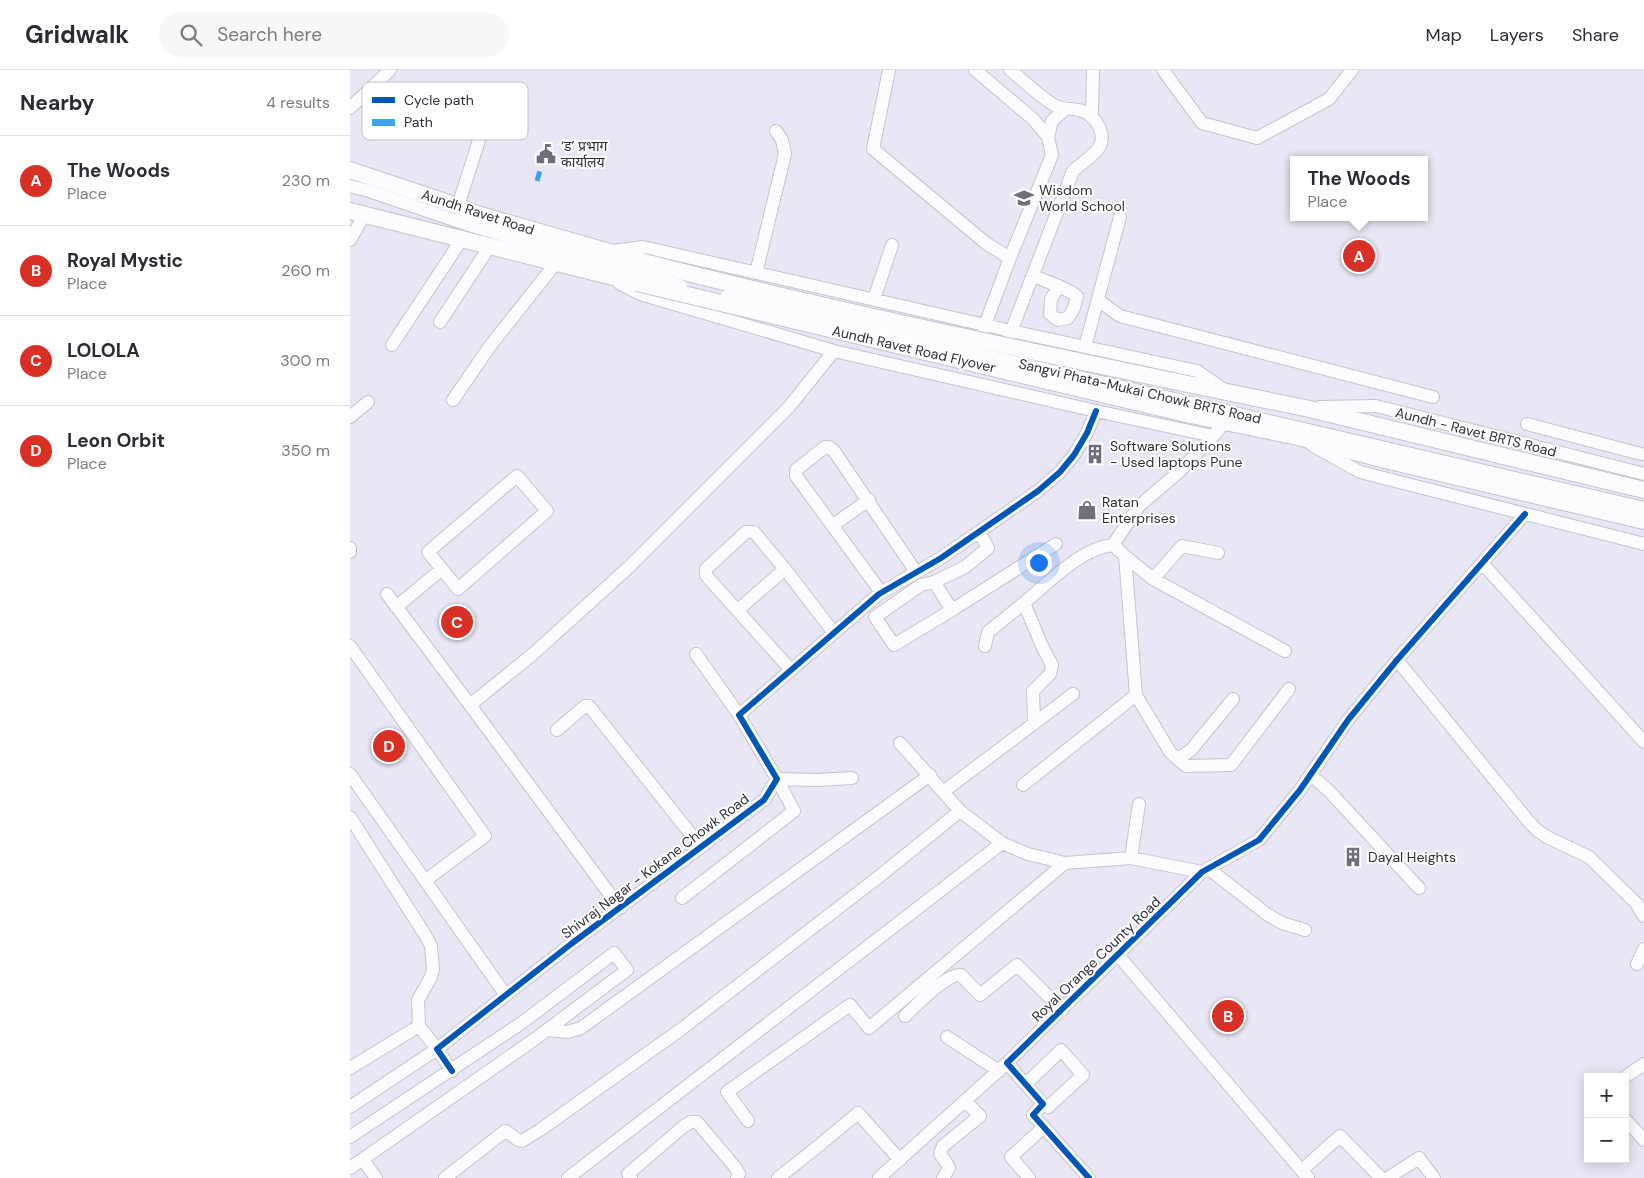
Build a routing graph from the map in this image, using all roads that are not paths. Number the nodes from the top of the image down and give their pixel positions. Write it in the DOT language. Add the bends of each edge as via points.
graph roads {
  1 [pos="390,70"];
  2 [pos="889,70"];
  3 [pos="975,70"];
  4 [pos="1010,70"];
  5 [pos="1093,70"];
  6 [pos="1163,70"];
  7 [pos="1352,70"];
  8 [pos="377,82"];
  9 [pos="362,97"];
  10 [pos="350,108"];
  11 [pos="1064,109"];
  12 [pos="1092,115"];
  13 [pos="776,131"];
  14 [pos="1048,137"];
  15 [pos="479,140"];
  16 [pos="350,170"];
  17 [pos="350,186"];
  18 [pos="350,204"];
  19 [pos="458,206"];
  20 [pos="357,212"];
  21 [pos="1120,217"];
  22 [pos="462,239"];
  23 [pos="350,240"];
  24 [pos="892,245"];
  25 [pos="490,246"];
  26 [pos="607,252"];
  27 [pos="1010,258"];
  28 [pos="556,263"];
  29 [pos="640,273"];
  30 [pos="756,273"];
  31 [pos="604,275"];
  32 [pos="1033,276"];
  33 [pos="1059,286"];
  34 [pos="874,299"];
  35 [pos="1098,300"];
  36 [pos="440,322"];
  37 [pos="985,324"];
  38 [pos="1011,331"];
  39 [pos="392,345"];
  40 [pos="1085,347"];
  41 [pos="834,351"];
  42 [pos="964,381"];
  43 [pos="988,386"];
  44 [pos="1227,392"];
  45 [pos="1433,397"];
  46 [pos="453,400"];
  47 [pos="368,402"];
  48 [pos="1183,407"];
  49 [pos="1305,408"];
  50 [pos="1096,412"];
  51 [pos="350,417"];
  52 [pos="1224,423"];
  53 [pos="1528,424"];
  54 [pos="1213,436"];
  55 [pos="1298,437"];
  56 [pos="1642,452"];
  57 [pos="1629,470"];
  58 [pos="1644,474"];
  59 [pos="1644,490"];
  60 [pos="869,500"];
  61 [pos="1644,508"];
  62 [pos="1525,514"];
  63 [pos="1644,522"];
  64 [pos="833,525"];
  65 [pos="979,532"];
  66 [pos="1056,544"];
  67 [pos="1644,544"];
  68 [pos="1113,545"];
  69 [pos="350,548"];
  70 [pos="350,552"];
  71 [pos="1218,553"];
  72 [pos="1125,556"];
  73 [pos="1482,563"];
  74 [pos="785,569"];
  75 [pos="442,570"];
  76 [pos="916,572"];
  77 [pos="1153,579"];
  78 [pos="934,582"];
  79 [pos="881,592"];
  80 [pos="386,594"];
  81 [pos="1024,603"];
  82 [pos="396,607"];
  83 [pos="738,610"];
  84 [pos="952,610"];
  85 [pos="834,633"];
  86 [pos="350,646"];
  87 [pos="985,646"];
  88 [pos="1285,650"];
  89 [pos="696,654"];
  90 [pos="1397,660"];
  91 [pos="791,670"];
  92 [pos="1289,689"];
  93 [pos="1073,694"];
  94 [pos="1136,695"];
  95 [pos="1233,699"];
  96 [pos="470,705"];
  97 [pos="739,715"];
  98 [pos="1034,724"];
  99 [pos="557,730"];
  100 [pos="1644,742"];
  101 [pos="900,743"];
  102 [pos="1178,759"];
  103 [pos="350,774"];
  104 [pos="930,775"];
  105 [pos="1311,775"];
  106 [pos="852,778"];
  107 [pos="777,779"];
  108 [pos="1023,785"];
  109 [pos="943,792"];
  110 [pos="1139,804"];
  111 [pos="960,811"];
  112 [pos="350,817"];
  113 [pos="1002,843"];
  114 [pos="700,847"];
  115 [pos="1131,858"];
  116 [pos="1065,863"];
  117 [pos="1205,870"];
  118 [pos="426,880"];
  119 [pos="1419,888"];
  120 [pos="682,898"];
  121 [pos="620,908"];
  122 [pos="1644,916"];
  123 [pos="1305,930"];
  124 [pos="1644,949"];
  125 [pos="1118,955"];
  126 [pos="1637,964"];
  127 [pos="505,994"];
  128 [pos="1062,1010"];
  129 [pos="905,1016"];
  130 [pos="523,1022"];
  131 [pos="419,1026"];
  132 [pos="547,1030"];
  133 [pos="947,1037"];
  134 [pos="535,1039"];
  135 [pos="437,1049"];
  136 [pos="1644,1064"];
  137 [pos="1003,1067"];
  138 [pos="350,1068"];
  139 [pos="452,1071"];
  140 [pos="1629,1074"];
  141 [pos="1026,1084"];
  142 [pos="965,1101"];
  143 [pos="1043,1104"];
  144 [pos="350,1107"];
  145 [pos="748,1121"];
  146 [pos="1629,1124"];
  147 [pos="1044,1127"];
  148 [pos="930,1133"];
  149 [pos="350,1137"];
  150 [pos="1644,1140"];
  151 [pos="943,1146"];
  152 [pos="363,1160"];
  153 [pos="900,1160"];
  154 [pos="350,1168"];
  155 [pos="1305,1174"];
  156 [pos="376,1178"];
  157 [pos="445,1178"];
  158 [pos="568,1178"];
  159 [pos="631,1178"];
  160 [pos="737,1178"];
  161 [pos="778,1178"];
  162 [pos="879,1178"];
  163 [pos="943,1178"];
  164 [pos="1029,1178"];
  165 [pos="1089,1178"];
  166 [pos="1381,1178"];
  167 [pos="1388,1178"];
  168 [pos="1434,1178"];
  1 -- 8 [label="street"];
  2 -- 27 [label="street" via="873,149 987,244"];
  3 -- 14 [label="street" via="1033,119"];
  4 -- 11 [label="street" via="1054,106"];
  5 -- 12 [label="street"];
  6 -- 7 [label="street" via="1202,123 1257,138 1329,99"];
  9 -- 10 [label="street"];
  11 -- 12 [label="street"];
  11 -- 14 [label="street" via="1052,121"];
  12 -- 32 [label="street" via="1102,131 1102,143 1094,155 1073,171"];
  13 -- 30 [label="street" via="785,154"];
  14 -- 27 [label="street" via="1052,155"];
  15 -- 19 [label="street"];
  16 -- 19 [label="main road, Aundh Ravet Road"];
  17 -- 29 [label="street" via="472,226"];
  18 -- 20 [label="main road, Aundh Ravet Road"];
  19 -- 26 [label="main road, Aundh Ravet Road"];
  20 -- 22 [label="main road, Aundh Ravet Road"];
  20 -- 23 [label="street"];
  21 -- 35 [label="street"];
  22 -- 25 [label="main road, Aundh Ravet Road"];
  22 -- 39 [label="street"];
  24 -- 34 [label="street"];
  25 -- 28 [label="main road, Aundh Ravet Road"];
  25 -- 36 [label="street"];
  26 -- 29 [label="main road, Aundh Ravet Road Flyover"];
  26 -- 30 [label="street" via="643,247"];
  27 -- 37 [label="street"];
  28 -- 31 [label="main road, Aundh Ravet Road"];
  28 -- 46 [label="street" via="490,346"];
  29 -- 31 [label="main road, Aundh Ravet Road Flyover"];
  29 -- 44 [label="main road, Aundh Ravet Road Flyover, bridge" via="727,284"];
  29 -- 48 [label="main road, Aundh Ravet Road Flyover, bridge"];
  30 -- 34 [label="street"];
  31 -- 41 [label="street" via="640,294"];
  32 -- 33 [label="street"];
  32 -- 38 [label="street"];
  34 -- 37 [label="street"];
  35 -- 40 [label="street"];
  35 -- 45 [label="street" via="1120,316"];
  37 -- 38 [label="street"];
  37 -- 42 [label="street"];
  38 -- 40 [label="street"];
  38 -- 43 [label="street"];
  40 -- 44 [label="street" via="1197,370"];
  41 -- 42 [label="street"];
  41 -- 96 [label="street" via="789,407 629,567 533,654"];
  42 -- 43 [label="street"];
  43 -- 50 [label="street"];
  44 -- 49 [label="main road"];
  47 -- 51 [label="street"];
  48 -- 52 [label="main road, Aundh Ravet Road Flyover"];
  48 -- 61 [label="street, Sangvi Phata-Mukai Chowk BRTS Road"];
  49 -- 57 [label="street, Aundh - Ravet BRTS Road" via="1376,406"];
  49 -- 59 [label="main road"];
  50 -- 54 [label="street"];
  50 -- 65 [label="street" via="1087,434 1060,472 1038,492"];
  52 -- 54 [label="street"];
  52 -- 55 [label="main road"];
  53 -- 56 [label="street"];
  54 -- 68 [label="street" via="1180,471 1139,506"];
  55 -- 62 [label="street" via="1360,472"];
  55 -- 63 [label="main road"];
  56 -- 57 [label="street"];
  57 -- 58 [label="street, Aundh - Ravet BRTS Road"];
  60 -- 64 [label="street"];
  60 -- 64 [label="street" via="834,451 829,446 825,447 795,473"];
  60 -- 76 [label="street"];
  62 -- 67 [label="street"];
  62 -- 73 [label="street, Royal Orange County Road"];
  64 -- 79 [label="street"];
  65 -- 76 [label="street"];
  65 -- 78 [label="street" via="988,548 965,567"];
  66 -- 84 [label="street"];
  68 -- 72 [label="street"];
  68 -- 81 [label="street" via="1104,546 1071,563"];
  69 -- 70 [label="street"];
  71 -- 77 [label="street" via="1182,546"];
  72 -- 77 [label="street"];
  72 -- 94 [label="street"];
  73 -- 90 [label="street, Royal Orange County Road"];
  73 -- 100 [label="street"];
  74 -- 83 [label="street"];
  74 -- 83 [label="street" via="754,532 746,532 706,569 706,575"];
  74 -- 85 [label="street"];
  75 -- 75 [label="street" via="458,589 547,511 517,476 428,552"];
  75 -- 82 [label="street"];
  76 -- 79 [label="street"];
  77 -- 88 [label="street"];
  78 -- 84 [label="street"];
  78 -- 84 [label="street" via="922,585 875,617 894,645"];
  79 -- 85 [label="street"];
  80 -- 82 [label="street"];
  81 -- 87 [label="street" via="988,632"];
  81 -- 98 [label="street" via="1052,665 1050,674 1033,692"];
  82 -- 96 [label="street"];
  83 -- 91 [label="street"];
  85 -- 91 [label="street"];
  86 -- 118 [label="street" via="485,836"];
  89 -- 97 [label="street"];
  90 -- 105 [label="street, Royal Orange County Road" via="1348,720"];
  90 -- 122 [label="street" via="1528,822 1543,834 1589,857 1636,902"];
  91 -- 97 [label="street"];
  92 -- 102 [label="street" via="1231,765 1186,766"];
  93 -- 98 [label="street"];
  94 -- 102 [label="street" via="1170,752"];
  94 -- 108 [label="street"];
  95 -- 102 [label="street" via="1191,750"];
  96 -- 121 [label="street"];
  97 -- 107 [label="street"];
  98 -- 109 [label="street"];
  99 -- 114 [label="street" via="589,706"];
  101 -- 104 [label="street"];
  103 -- 118 [label="street"];
  104 -- 109 [label="street"];
  104 -- 132 [label="street" via="582,1028 568,1032"];
  105 -- 117 [label="street, Royal Orange County Road" via="1259,840"];
  105 -- 119 [label="street"];
  106 -- 107 [label="street"];
  107 -- 114 [label="street, Shivraj Nagar - Kokane Chowk Road" via="764,800"];
  107 -- 120 [label="street" via="794,810"];
  109 -- 111 [label="street"];
  110 -- 115 [label="street"];
  111 -- 113 [label="street"];
  111 -- 157 [label="street" via="881,876 680,1030 540,1130 522,1141 505,1131"];
  112 -- 131 [label="street" via="431,946 431,977 418,1000"];
  113 -- 116 [label="street" via="1028,854"];
  113 -- 158 [label="street"];
  114 -- 121 [label="street, Shivraj Nagar - Kokane Chowk Road"];
  115 -- 116 [label="street"];
  115 -- 117 [label="street"];
  116 -- 145 [label="street" via="869,1028 850,1005 727,1092"];
  117 -- 123 [label="street" via="1268,915"];
  117 -- 125 [label="street, Royal Orange County Road"];
  118 -- 127 [label="street"];
  121 -- 127 [label="street, Shivraj Nagar - Kokane Chowk Road"];
  124 -- 126 [label="street"];
  125 -- 128 [label="street, Royal Orange County Road"];
  125 -- 155 [label="street"];
  127 -- 135 [label="street, Shivraj Nagar - Kokane Chowk Road"];
  128 -- 129 [label="street" via="1017,965 980,995 961,975 956,974"];
  128 -- 137 [label="street, Royal Orange County Road"];
  130 -- 132 [label="street" via="614,953 628,970"];
  130 -- 134 [label="street"];
  130 -- 139 [label="street"];
  131 -- 135 [label="street"];
  131 -- 138 [label="street"];
  132 -- 134 [label="street"];
  133 -- 137 [label="street"];
  134 -- 152 [label="street"];
  135 -- 139 [label="street"];
  135 -- 144 [label="street, Shivraj Nagar - Kokane Chowk Road"];
  136 -- 140 [label="street"];
  137 -- 141 [label="street"];
  137 -- 142 [label="street, Royal Orange County Road"];
  139 -- 149 [label="street"];
  141 -- 143 [label="street"];
  141 -- 143 [label="street" via="1061,1050 1083,1075 1048,1107"];
  142 -- 148 [label="street, Royal Orange County Road"];
  142 -- 151 [label="street" via="980,1116"];
  143 -- 147 [label="street" via="1033,1115"];
  146 -- 150 [label="street"];
  147 -- 164 [label="street" via="1011,1158"];
  147 -- 165 [label="street"];
  148 -- 151 [label="street"];
  148 -- 153 [label="street, Royal Orange County Road"];
  151 -- 163 [label="street" via="940,1153 949,1168"];
  152 -- 154 [label="street"];
  152 -- 156 [label="street"];
  153 -- 161 [label="street" via="858,1113"];
  153 -- 162 [label="street, Royal Orange County Road"];
  155 -- 166 [label="street" via="1340,1136"];
  159 -- 160 [label="street" via="628,1174 684,1126 697,1122 735,1167 739,1174"];
  167 -- 168 [label="street" via="1419,1158"];
}
